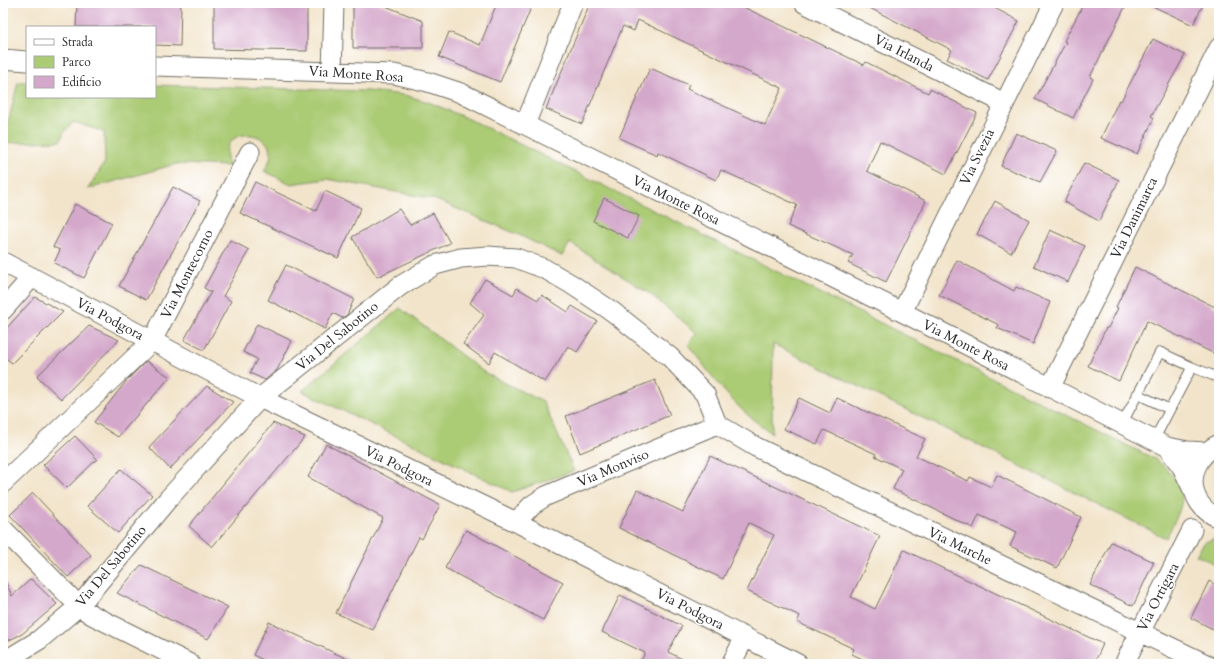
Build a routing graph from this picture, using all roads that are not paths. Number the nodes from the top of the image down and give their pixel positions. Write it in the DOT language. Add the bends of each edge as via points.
graph roads {
  1 [pos="334,3"];
  2 [pos="573,3"];
  3 [pos="804,3"];
  4 [pos="1054,3"];
  5 [pos="1219,48"];
  6 [pos="3,60"];
  7 [pos="26,61"];
  8 [pos="156,66"];
  9 [pos="332,72"];
  10 [pos="1004,103"];
  11 [pos="525,125"];
  12 [pos="250,152"];
  13 [pos="3,262"];
  14 [pos="32,277"];
  15 [pos="3,310"];
  16 [pos="902,312"];
  17 [pos="152,341"];
  18 [pos="1192,367"];
  19 [pos="1219,378"];
  20 [pos="1050,388"];
  21 [pos="1138,394"];
  22 [pos="260,398"];
  23 [pos="1169,409"];
  24 [pos="717,424"];
  25 [pos="1122,424"];
  26 [pos="1161,443"];
  27 [pos="1213,448"];
  28 [pos="3,483"];
  29 [pos="1195,495"];
  30 [pos="1219,519"];
  31 [pos="516,522"];
  32 [pos="3,529"];
  33 [pos="1192,530"];
  34 [pos="79,606"];
  35 [pos="1139,632"];
  36 [pos="745,637"];
  37 [pos="3,662"];
  38 [pos="190,664"];
  39 [pos="731,664"];
  40 [pos="798,664"];
  41 [pos="1124,664"];
  42 [pos="1206,664"];
  1 -- 9 [label="street"];
  2 -- 11 [label="street"];
  3 -- 10 [label="street, Via Irlanda"];
  4 -- 10 [label="street, Via Svezia"];
  5 -- 20 [label="street, Via Danimarca"];
  6 -- 7 [label="street"];
  8 -- 9 [label="street, Via Monte Rosa"];
  9 -- 11 [label="street, Via Monte Rosa" via="394,74 428,82 461,93"];
  10 -- 16 [label="street, Via Svezia"];
  11 -- 16 [label="street, Via Monte Rosa"];
  12 -- 17 [label="street, Via Montecorno"];
  13 -- 14 [label="street, Via Podgora"];
  14 -- 15 [label="street"];
  14 -- 17 [label="street, Via Podgora"];
  16 -- 20 [label="street, Via Monte Rosa"];
  17 -- 22 [label="street, Via Podgora"];
  17 -- 28 [label="street, Via Montecorno"];
  18 -- 19 [label="lane"];
  18 -- 21 [label="lane" via="1160,352"];
  18 -- 23 [label="lane"];
  20 -- 25 [label="street, Via Monte Rosa"];
  21 -- 23 [label="lane"];
  21 -- 25 [label="lane"];
  22 -- 24 [label="street, Via Del Sabotino" via="400,286 435,265 462,258 488,256 516,258 545,269 613,312 670,357 700,388"];
  22 -- 31 [label="street, Via Podgora"];
  22 -- 34 [label="street, Via Del Sabotino" via="169,498"];
  23 -- 26 [label="lane"];
  24 -- 31 [label="street, Via Monviso" via="546,496 532,504"];
  24 -- 35 [label="street, Via Marche" via="756,447"];
  25 -- 26 [label="street, Via Monte Rosa"];
  26 -- 27 [label="street, Via Monte Rosa" via="1188,451"];
  26 -- 29 [label="street, Via Monte Rosa" via="1182,467"];
  27 -- 29 [label="street, Via Monte Rosa" via="1199,460 1195,470"];
  29 -- 30 [label="street, Via Monte Rosa" via="1203,508"];
  29 -- 33 [label="street, Via Ortigara"];
  30 -- 33 [label="street"];
  31 -- 36 [label="street, Via Podgora"];
  32 -- 34 [label="street"];
  33 -- 35 [label="street, Via Ortigara"];
  34 -- 37 [label="street, Via Del Sabotino" via="38,640"];
  34 -- 38 [label="street"];
  35 -- 41 [label="street, Via Ortigara"];
  35 -- 42 [label="street, Via Marche"];
  36 -- 39 [label="street"];
  36 -- 40 [label="street, Via Podgora"];
}
